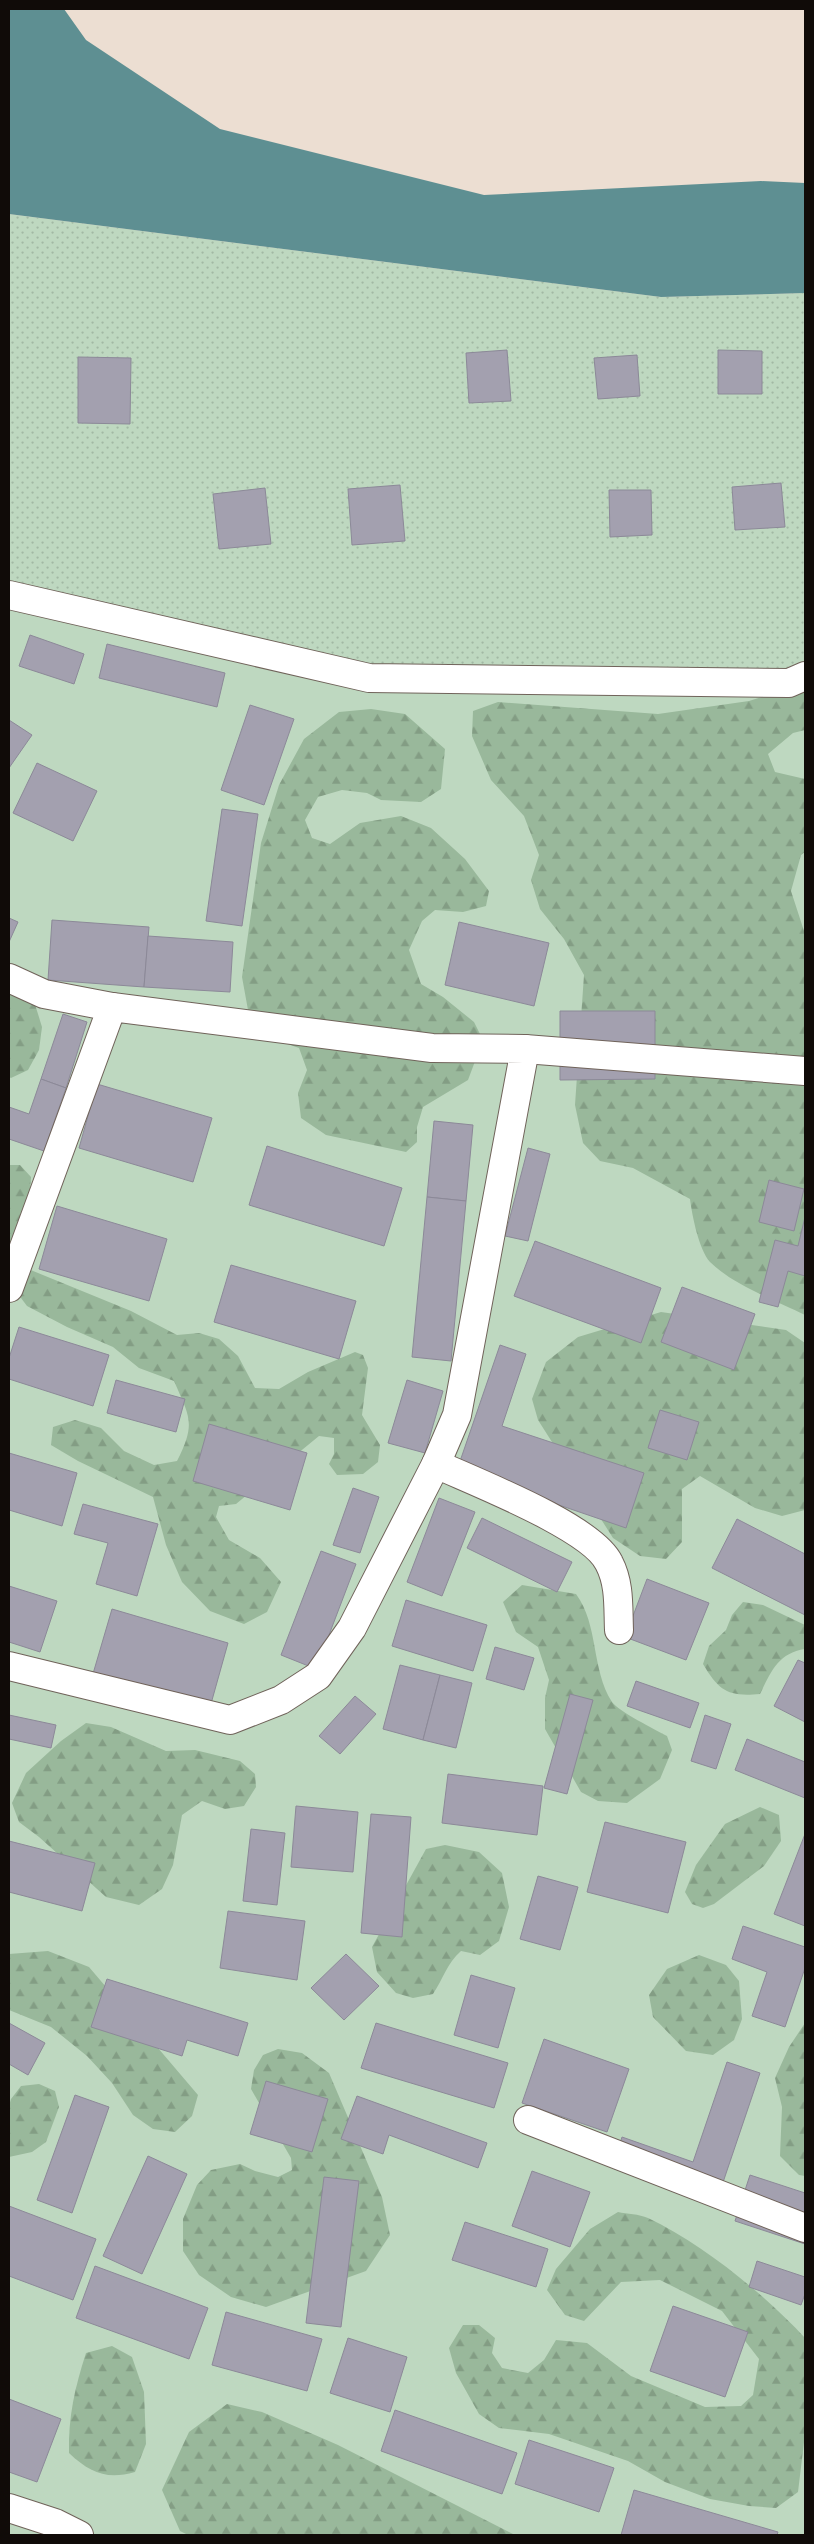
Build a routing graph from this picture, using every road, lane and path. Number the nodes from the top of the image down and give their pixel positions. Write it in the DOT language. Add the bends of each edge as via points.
graph roads {
  1 [pos="9,595"];
  2 [pos="805,676"];
  3 [pos="9,978"];
  4 [pos="112,1007"];
  5 [pos="525,1049"];
  6 [pos="805,1070"];
  7 [pos="9,1288"];
  8 [pos="436,1464"];
  9 [pos="619,1630"];
  10 [pos="9,1666"];
  11 [pos="528,2120"];
  12 [pos="805,2228"];
  13 [pos="9,2508"];
  14 [pos="79,2535"];
  1 -- 2 [label="street" via="369,678 790,683"];
  3 -- 4 [label="street" via="44,994"];
  4 -- 5 [label="street" via="432,1048"];
  4 -- 7 [label="street"];
  5 -- 6 [label="street"];
  5 -- 8 [label="street" via="457,1415"];
  8 -- 9 [label="street" via="573,1529 601,1549 610,1563 618,1588"];
  8 -- 10 [label="street" via="352,1628 318,1676 281,1700 230,1720"];
  11 -- 12 [label="street"];
  13 -- 14 [label="street"];
}
